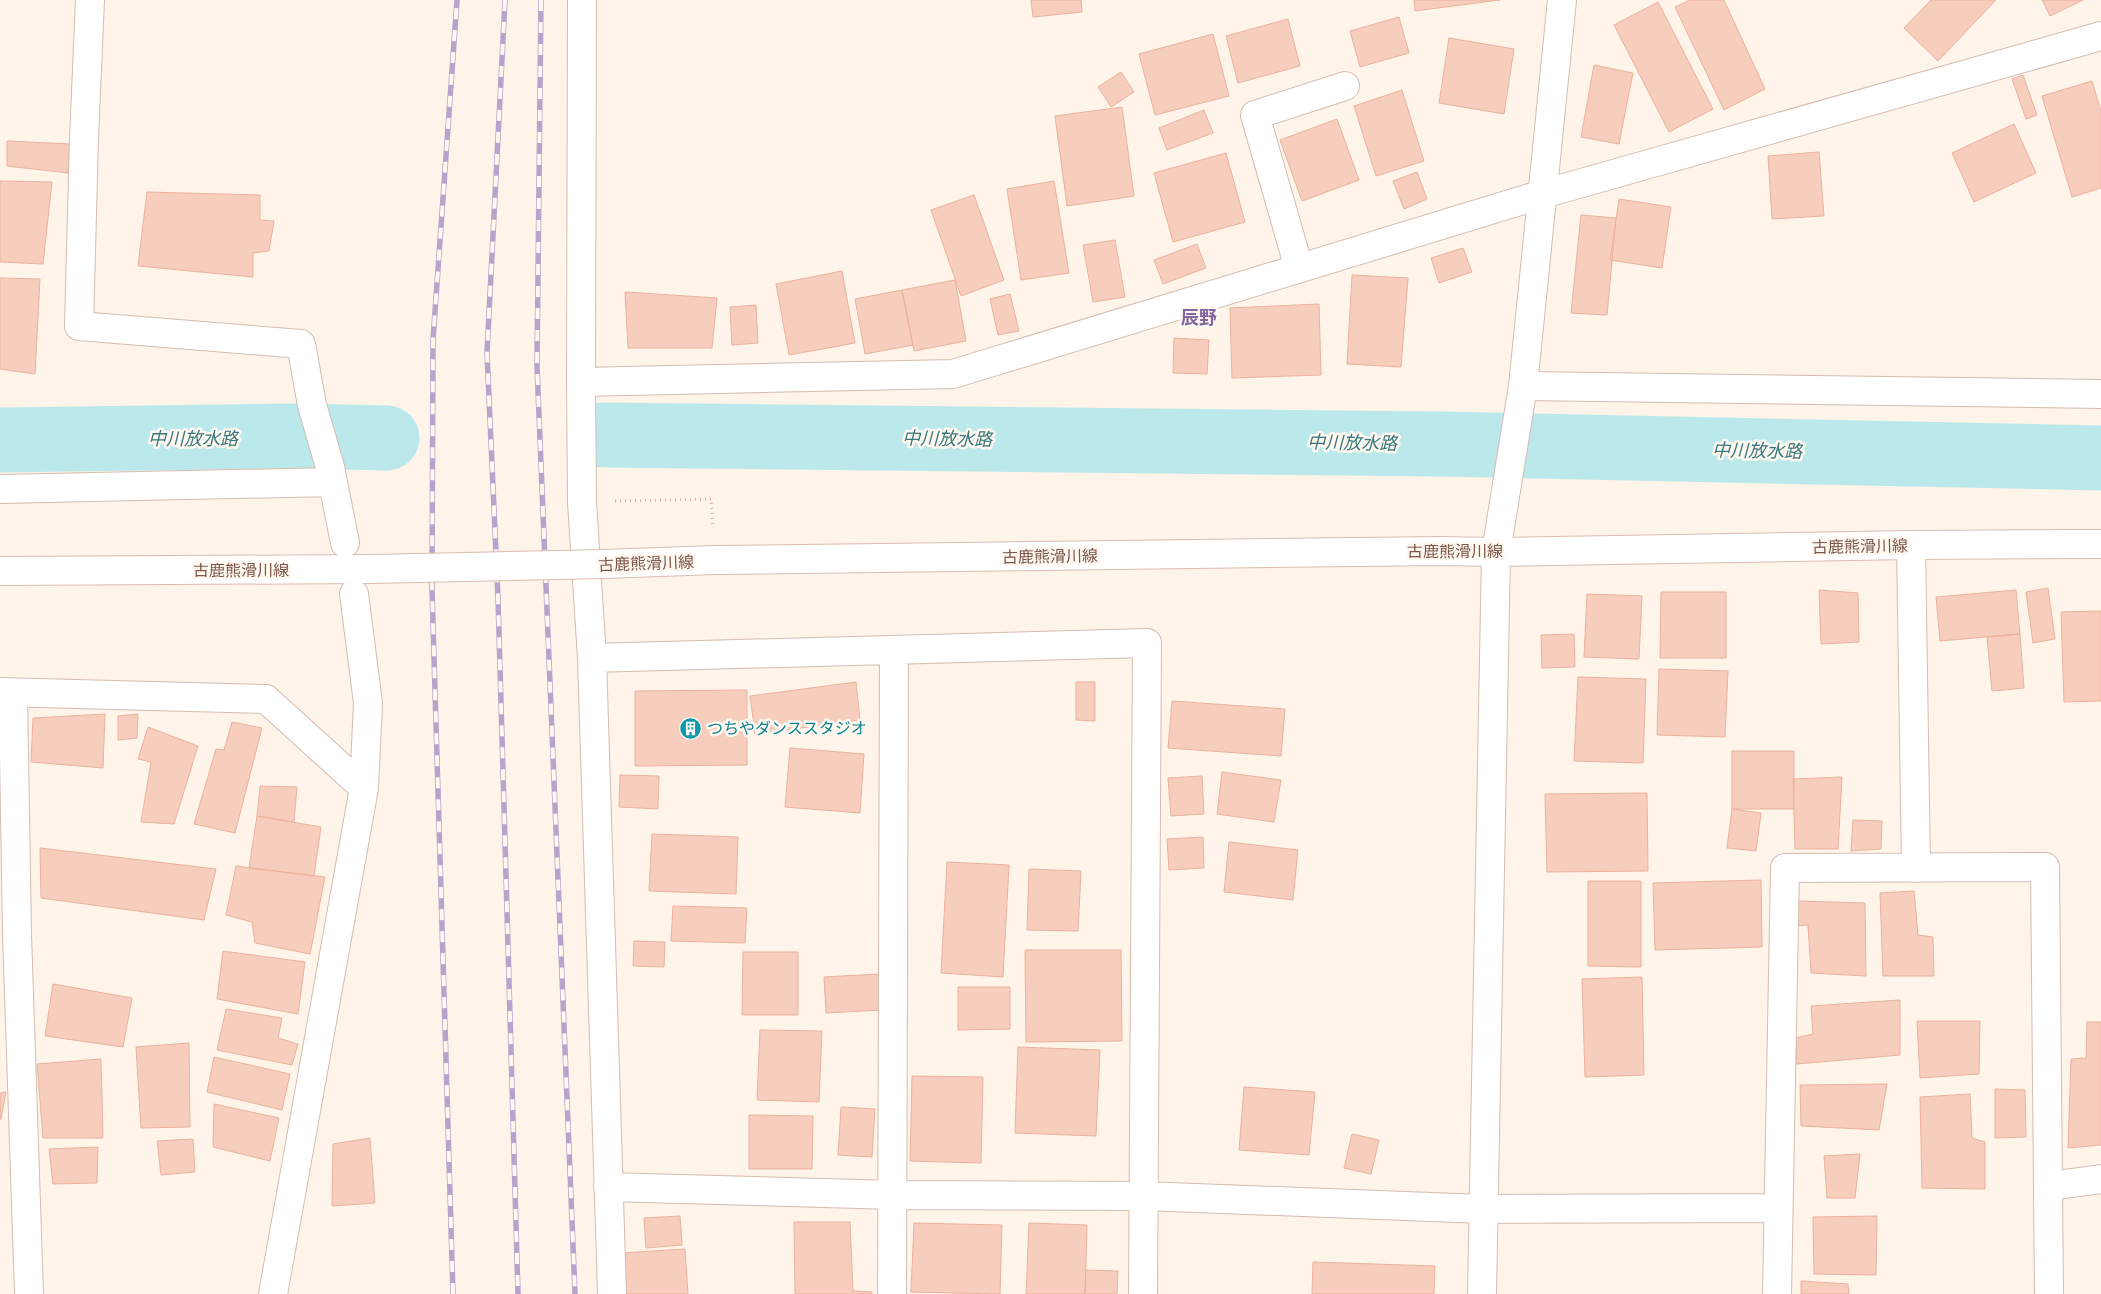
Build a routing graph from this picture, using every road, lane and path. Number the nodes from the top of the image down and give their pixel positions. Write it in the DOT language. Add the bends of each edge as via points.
graph roads {
  1 [pos="90,0"];
  2 [pos="582,0"];
  3 [pos="1562,0"];
  4 [pos="2101,36"];
  5 [pos="1345,86"];
  6 [pos="1543,194"];
  7 [pos="1299,268"];
  8 [pos="581,382"];
  9 [pos="1523,386"];
  10 [pos="2101,394"];
  11 [pos="331,474"];
  12 [pos="0,489"];
  13 [pos="582,502"];
  14 [pos="345,543"];
  15 [pos="2101,544"];
  16 [pos="1911,545"];
  17 [pos="1496,552"];
  18 [pos="715,560"];
  19 [pos="0,571"];
  20 [pos="354,594"];
  21 [pos="894,650"];
  22 [pos="592,658"];
  23 [pos="6,693"];
  24 [pos="364,788"];
  25 [pos="1916,868"];
  26 [pos="9,946"];
  27 [pos="2101,1179"];
  28 [pos="2049,1186"];
  29 [pos="608,1187"];
  30 [pos="894,1195"];
  31 [pos="1144,1196"];
  32 [pos="1778,1208"];
  33 [pos="1483,1209"];
  34 [pos="29,1294"];
  35 [pos="273,1294"];
  36 [pos="612,1294"];
  37 [pos="892,1294"];
  38 [pos="1143,1294"];
  39 [pos="1482,1294"];
  40 [pos="1776,1294"];
  41 [pos="2049,1294"];
  1 -- 11 [label="street" via="79,326 302,344 312,405"];
  2 -- 8 [label="street"];
  3 -- 6 [label="street"];
  4 -- 6 [label="street"];
  5 -- 7 [label="street" via="1255,115"];
  6 -- 7 [label="street"];
  6 -- 9 [label="street"];
  7 -- 8 [label="street" via="953,374"];
  8 -- 13 [label="street"];
  9 -- 10 [label="street"];
  9 -- 17 [label="street"];
  11 -- 12 [label="street"];
  11 -- 14 [label="street"];
  13 -- 18 [label="path" via="711,499"];
  13 -- 22 [label="street"];
  15 -- 16 [label="street, 古鹿熊滑川線"];
  16 -- 17 [label="street, 古鹿熊滑川線"];
  16 -- 25 [label="street"];
  17 -- 18 [label="street, 古鹿熊滑川線"];
  17 -- 33 [label="street"];
  18 -- 19 [label="street, 古鹿熊滑川線, bridge" via="372,569"];
  20 -- 24 [label="street" via="368,703"];
  21 -- 22 [label="street"];
  21 -- 30 [label="street"];
  21 -- 31 [label="street" via="1147,643"];
  22 -- 29 [label="street"];
  23 -- 24 [label="street" via="266,699"];
  23 -- 26 [label="street"];
  24 -- 35 [label="street"];
  25 -- 28 [label="street" via="2045,868"];
  25 -- 32 [label="street" via="1785,868"];
  26 -- 34 [label="street"];
  27 -- 28 [label="street"];
  28 -- 41 [label="street"];
  29 -- 30 [label="street"];
  29 -- 36 [label="street"];
  30 -- 31 [label="street"];
  30 -- 37 [label="street"];
  31 -- 33 [label="street"];
  31 -- 38 [label="street"];
  32 -- 33 [label="street"];
  32 -- 40 [label="street"];
  33 -- 39 [label="street"];
}
